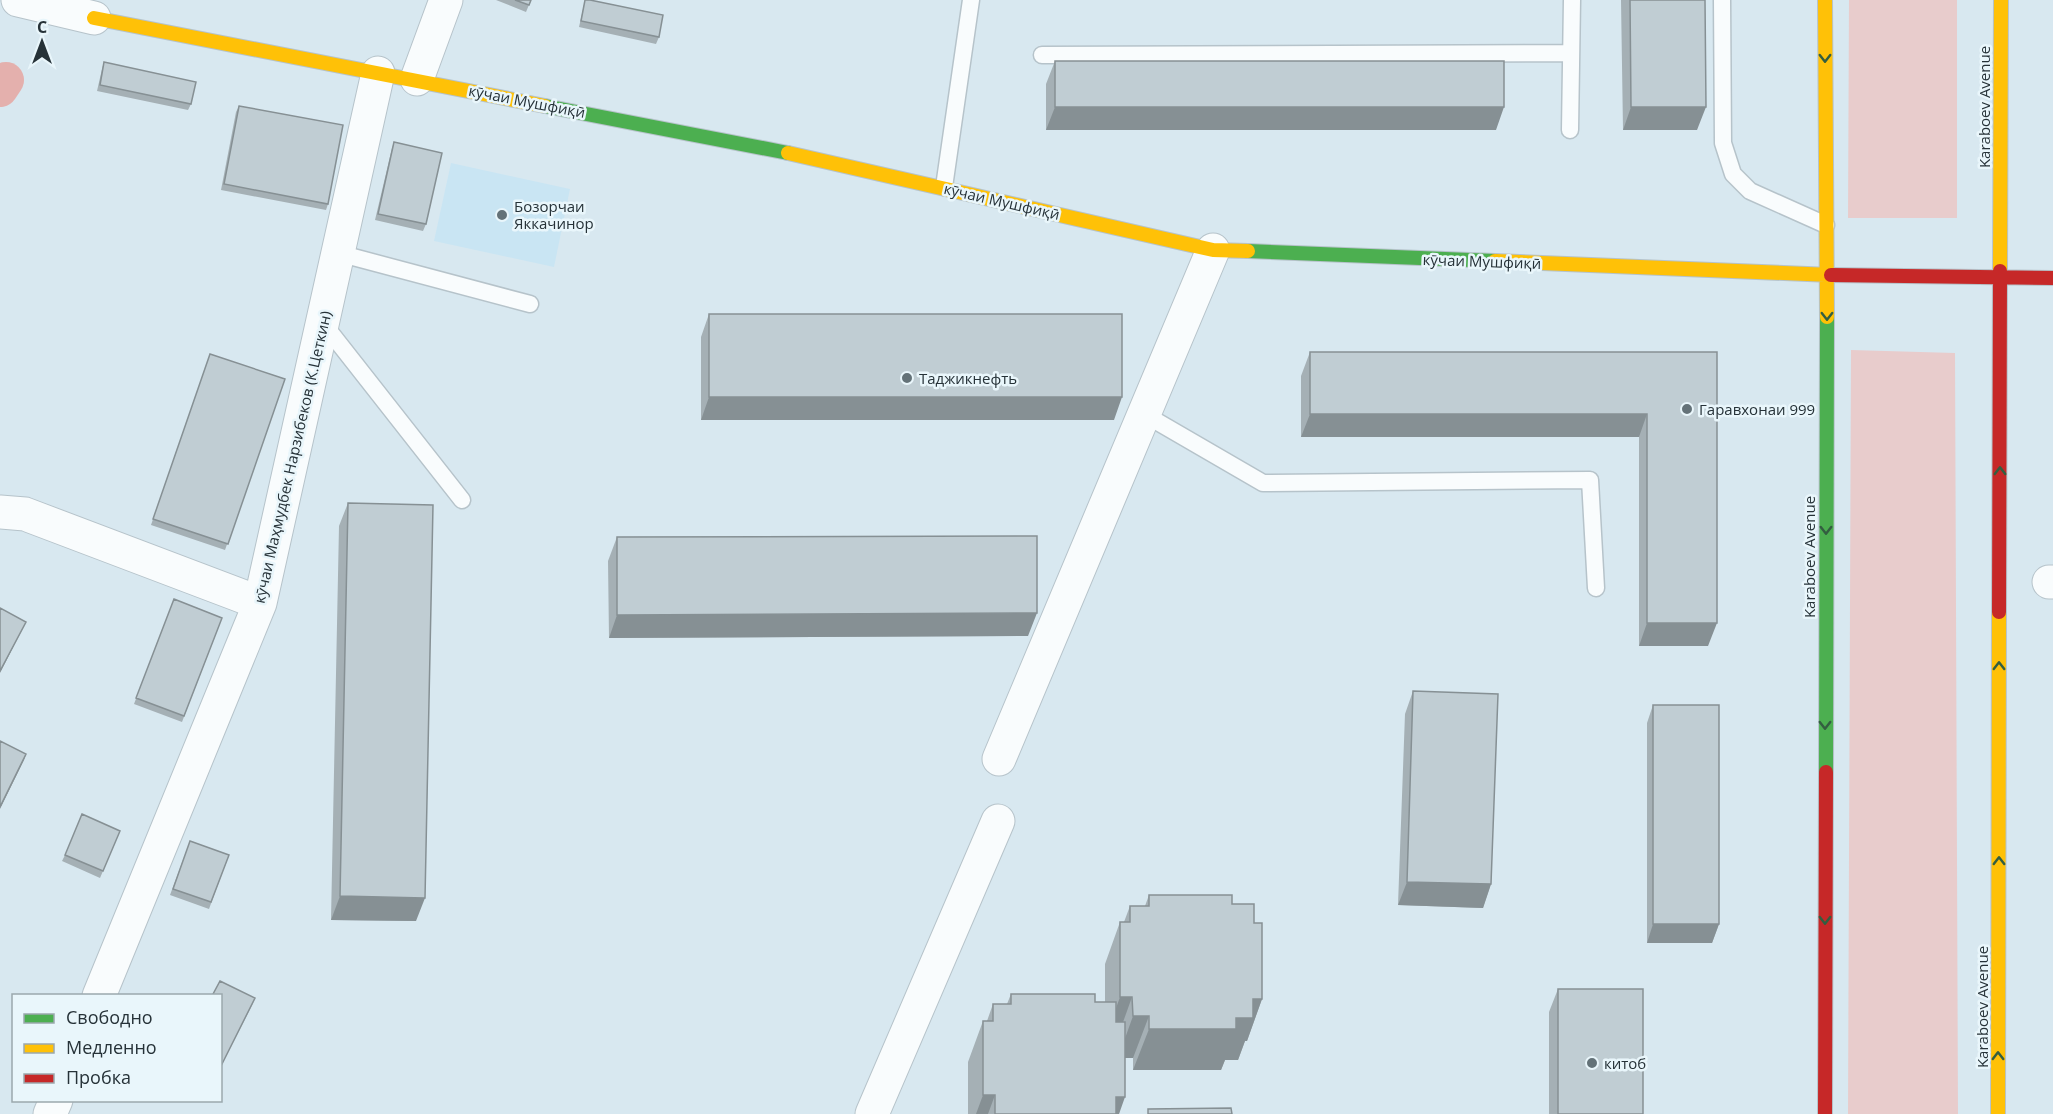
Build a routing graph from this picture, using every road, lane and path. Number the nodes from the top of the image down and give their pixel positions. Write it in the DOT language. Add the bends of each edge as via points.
graph roads {
  1 [pos="18,0"];
  2 [pos="446,0"];
  3 [pos="971,0"];
  4 [pos="1572,0"];
  5 [pos="1722,0"];
  6 [pos="1826,0"];
  7 [pos="2001,0"];
  8 [pos="94,18"];
  9 [pos="1571,53"];
  10 [pos="1042,54"];
  11 [pos="378,73"];
  12 [pos="417,79"];
  13 [pos="1570,130"];
  14 [pos="944,187"];
  15 [pos="1826,225"];
  16 [pos="1213,250"];
  17 [pos="338,253"];
  18 [pos="1827,275"];
  19 [pos="2000,278"];
  20 [pos="2053,278"];
  21 [pos="530,304"];
  22 [pos="322,323"];
  23 [pos="1144,414"];
  24 [pos="462,500"];
  25 [pos="0,512"];
  26 [pos="1596,588"];
  27 [pos="260,603"];
  28 [pos="999,759"];
  29 [pos="998,821"];
  30 [pos="100,994"];
  31 [pos="872,1114"];
  32 [pos="1825,1114"];
  33 [pos="1998,1114"];
  1 -- 8 [label="street, кӯчаи Мушфиқӣ"];
  2 -- 12 [label="street"];
  3 -- 14 [label="lane"];
  4 -- 9 [label="lane"];
  5 -- 15 [label="lane" via="1723,143 1733,174 1750,191"];
  6 -- 15 [label="main road, Karaboev Avenue, one-way"];
  7 -- 19 [label="main road, Karaboev Avenue"];
  8 -- 11 [label="main road, кӯчаи Мушфиқӣ"];
  9 -- 10 [label="lane"];
  9 -- 13 [label="lane"];
  11 -- 12 [label="main road, кӯчаи Мушфиқӣ"];
  11 -- 17 [label="street, кӯчаи Маҳмудбек Нарзибеков (К.Цеткин)"];
  12 -- 14 [label="main road, кӯчаи Мушфиқӣ"];
  14 -- 16 [label="main road, кӯчаи Мушфиқӣ"];
  15 -- 18 [label="main road, Karaboev Avenue"];
  16 -- 18 [label="main road, кӯчаи Мушфиқӣ"];
  16 -- 23 [label="street"];
  17 -- 21 [label="lane"];
  17 -- 22 [label="street, кӯчаи Маҳмудбек Нарзибеков (К.Цеткин)"];
  18 -- 19 [label="main road, кӯчаи Мушфиқӣ"];
  18 -- 32 [label="main road, Karaboev Avenue, one-way"];
  19 -- 20 [label="main road, кӯчаи Мушфиқӣ"];
  33 -- 19 [label="main road, Karaboev Avenue, one-way"];
  22 -- 24 [label="lane"];
  22 -- 27 [label="street, кӯчаи Маҳмудбек Нарзибеков (К.Цеткин)"];
  23 -- 26 [label="lane" via="1263,483 1590,480"];
  23 -- 28 [label="street"];
  25 -- 27 [label="street" via="25,514"];
  27 -- 30 [label="street, кӯчаи Маҳмудбек Нарзибеков (К.Цеткин)"];
  29 -- 31 [label="street"];
}
